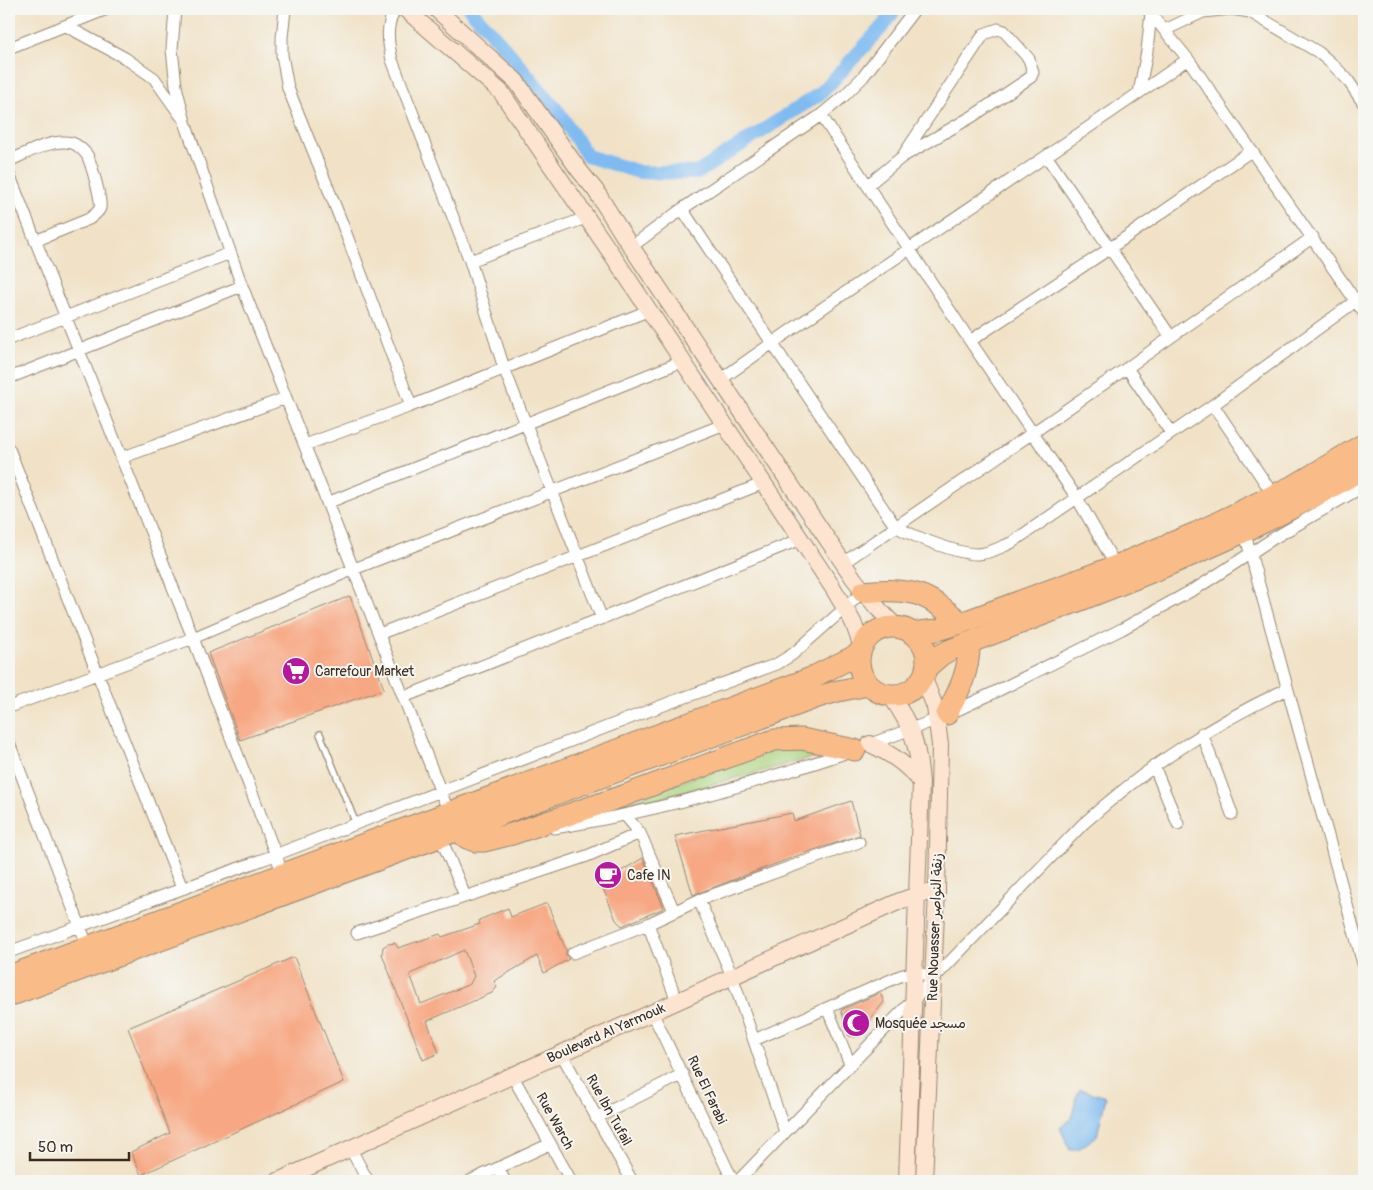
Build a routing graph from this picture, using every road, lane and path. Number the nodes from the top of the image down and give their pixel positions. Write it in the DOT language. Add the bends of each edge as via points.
graph roads {
  1 [pos="107,9"];
  2 [pos="175,9"];
  3 [pos="285,9"];
  4 [pos="396,9"];
  5 [pos="405,9"];
  6 [pos="436,9"];
  7 [pos="915,9"];
  8 [pos="1149,11"];
  9 [pos="66,26"];
  10 [pos="1165,30"];
  11 [pos="9,48"];
  12 [pos="1188,59"];
  13 [pos="1139,93"];
  14 [pos="1364,104"];
  15 [pos="821,114"];
  16 [pos="184,122"];
  17 [pos="1252,151"];
  18 [pos="902,157"];
  19 [pos="1047,157"];
  20 [pos="9,161"];
  21 [pos="9,174"];
  22 [pos="868,185"];
  23 [pos="682,209"];
  24 [pos="588,218"];
  25 [pos="1313,237"];
  26 [pos="35,241"];
  27 [pos="631,247"];
  28 [pos="909,248"];
  29 [pos="1110,249"];
  30 [pos="230,253"];
  31 [pos="470,261"];
  32 [pos="242,286"];
  33 [pos="1360,298"];
  34 [pos="650,310"];
  35 [pos="1364,313"];
  36 [pos="65,316"];
  37 [pos="1171,338"];
  38 [pos="9,339"];
  39 [pos="970,341"];
  40 [pos="772,343"];
  41 [pos="78,349"];
  42 [pos="683,361"];
  43 [pos="504,368"];
  44 [pos="1127,368"];
  45 [pos="9,378"];
  46 [pos="720,380"];
  47 [pos="286,398"];
  48 [pos="1213,405"];
  49 [pos="411,406"];
  50 [pos="526,424"];
  51 [pos="725,424"];
  52 [pos="1032,433"];
  53 [pos="1171,433"];
  54 [pos="1364,444"];
  55 [pos="305,445"];
  56 [pos="9,449"];
  57 [pos="121,458"];
  58 [pos="1364,468"];
  59 [pos="764,483"];
  60 [pos="1364,486"];
  61 [pos="552,492"];
  62 [pos="1274,496"];
  63 [pos="1077,498"];
  64 [pos="328,503"];
  65 [pos="895,526"];
  66 [pos="1244,530"];
  67 [pos="801,539"];
  68 [pos="1251,553"];
  69 [pos="577,556"];
  70 [pos="843,563"];
  71 [pos="1116,566"];
  72 [pos="354,569"];
  73 [pos="864,592"];
  74 [pos="846,608"];
  75 [pos="602,619"];
  76 [pos="903,630"];
  77 [pos="965,633"];
  78 [pos="379,634"];
  79 [pos="193,638"];
  80 [pos="860,650"];
  81 [pos="925,672"];
  82 [pos="98,674"];
  83 [pos="868,685"];
  84 [pos="1287,689"];
  85 [pos="890,695"];
  86 [pos="404,697"];
  87 [pos="9,707"];
  88 [pos="942,716"];
  89 [pos="911,729"];
  90 [pos="1202,733"];
  91 [pos="320,734"];
  92 [pos="9,743"];
  93 [pos="862,747"];
  94 [pos="1154,766"];
  95 [pos="921,782"];
  96 [pos="441,792"];
  97 [pos="1232,814"];
  98 [pos="625,815"];
  99 [pos="356,824"];
  100 [pos="1178,824"];
  101 [pos="448,826"];
  102 [pos="640,833"];
  103 [pos="512,834"];
  104 [pos="859,842"];
  105 [pos="279,865"];
  106 [pos="182,888"];
  107 [pos="937,891"];
  108 [pos="917,895"];
  109 [pos="465,896"];
  110 [pos="699,900"];
  111 [pos="674,911"];
  112 [pos="648,924"];
  113 [pos="80,926"];
  114 [pos="357,933"];
  115 [pos="88,947"];
  116 [pos="9,952"];
  117 [pos="573,953"];
  118 [pos="1364,967"];
  119 [pos="914,972"];
  120 [pos="9,976"];
  121 [pos="732,976"];
  122 [pos="932,978"];
  123 [pos="9,996"];
  124 [pos="913,1000"];
  125 [pos="677,1001"];
  126 [pos="827,1008"];
  127 [pos="652,1012"];
  128 [pos="754,1040"];
  129 [pos="561,1053"];
  130 [pos="850,1064"];
  131 [pos="683,1074"];
  132 [pos="512,1076"];
  133 [pos="596,1118"];
  134 [pos="785,1132"];
  135 [pos="550,1144"];
  136 [pos="350,1148"];
  137 [pos="498,1168"];
  138 [pos="278,1181"];
  139 [pos="368,1181"];
  140 [pos="470,1181"];
  141 [pos="505,1181"];
  142 [pos="572,1181"];
  143 [pos="632,1181"];
  144 [pos="733,1181"];
  145 [pos="738,1181"];
  146 [pos="907,1181"];
  147 [pos="924,1181"];
  1 -- 9 [label="street"];
  2 -- 16 [label="street" via="172,49"];
  3 -- 49 [label="street" via="282,55 288,88"];
  4 -- 31 [label="street" via="388,28 389,50"];
  5 -- 24 [label="main road" via="501,92"];
  6 -- 27 [label="main road" via="516,81 596,191"];
  7 -- 15 [label="street" via="863,77"];
  8 -- 10 [label="street"];
  8 -- 13 [label="street" via="1147,51"];
  9 -- 11 [label="street"];
  9 -- 16 [label="street" via="154,78"];
  10 -- 12 [label="street"];
  10 -- 14 [label="street" via="1203,12 1231,9 1250,12 1318,52 1347,79"];
  12 -- 13 [label="street"];
  12 -- 17 [label="street"];
  13 -- 19 [label="street"];
  15 -- 22 [label="street"];
  15 -- 23 [label="street"];
  16 -- 30 [label="street"];
  17 -- 25 [label="street"];
  17 -- 29 [label="street"];
  18 -- 18 [label="street" via="973,116 1031,77 1029,59 1004,31 998,29 984,34"];
  18 -- 22 [label="street"];
  19 -- 28 [label="street"];
  19 -- 29 [label="street"];
  20 -- 26 [label="street" via="62,142 74,144 87,156 100,208 89,219"];
  21 -- 26 [label="street"];
  22 -- 28 [label="street"];
  23 -- 27 [label="street"];
  23 -- 40 [label="street"];
  24 -- 31 [label="street"];
  24 -- 34 [label="main road"];
  25 -- 33 [label="street"];
  25 -- 37 [label="street"];
  26 -- 36 [label="street"];
  27 -- 46 [label="main road"];
  28 -- 39 [label="street"];
  28 -- 40 [label="street"];
  29 -- 37 [label="street"];
  29 -- 39 [label="street"];
  30 -- 32 [label="street"];
  30 -- 36 [label="street"];
  31 -- 43 [label="street"];
  32 -- 41 [label="street"];
  32 -- 47 [label="street"];
  33 -- 35 [label="street"];
  33 -- 48 [label="street"];
  34 -- 42 [label="main road"];
  34 -- 43 [label="street"];
  36 -- 38 [label="street"];
  36 -- 41 [label="street"];
  37 -- 44 [label="street"];
  39 -- 52 [label="street"];
  40 -- 46 [label="street"];
  40 -- 65 [label="street"];
  41 -- 45 [label="street"];
  41 -- 57 [label="street"];
  42 -- 50 [label="street"];
  42 -- 51 [label="main road"];
  43 -- 49 [label="street"];
  43 -- 50 [label="street"];
  44 -- 52 [label="street"];
  44 -- 53 [label="street"];
  46 -- 70 [label="main road"];
  47 -- 55 [label="street"];
  47 -- 57 [label="street"];
  48 -- 53 [label="street"];
  48 -- 62 [label="street"];
  49 -- 55 [label="street"];
  50 -- 61 [label="street"];
  50 -- 64 [label="street"];
  51 -- 59 [label="main road"];
  51 -- 61 [label="street"];
  52 -- 63 [label="street"];
  52 -- 65 [label="street"];
  53 -- 63 [label="street"];
  54 -- 62 [label="highway"];
  55 -- 64 [label="street"];
  56 -- 82 [label="street"];
  57 -- 79 [label="street"];
  58 -- 66 [label="highway"];
  59 -- 67 [label="main road"];
  59 -- 69 [label="street"];
  60 -- 68 [label="street"];
  61 -- 69 [label="street"];
  61 -- 72 [label="street"];
  62 -- 71 [label="highway"];
  63 -- 65 [label="street" via="1011,543 979,554 962,552"];
  63 -- 71 [label="street"];
  64 -- 72 [label="street"];
  65 -- 70 [label="street"];
  66 -- 68 [label="street"];
  66 -- 77 [label="highway" via="1125,583"];
  67 -- 74 [label="main road"];
  67 -- 75 [label="street"];
  68 -- 84 [label="street"];
  68 -- 88 [label="street" via="1149,615"];
  69 -- 75 [label="street"];
  69 -- 78 [label="street"];
  70 -- 73 [label="main road"];
  71 -- 77 [label="highway"];
  72 -- 78 [label="street"];
  72 -- 79 [label="street"];
  73 -- 74 [label="street"];
  73 -- 76 [label="main road"];
  73 -- 77 [label="highway" via="901,590 921,594 938,604"];
  74 -- 80 [label="main road"];
  74 -- 96 [label="street" via="777,664"];
  75 -- 86 [label="street"];
  76 -- 77 [label="highway"];
  76 -- 80 [label="highway" via="879,630 866,640"];
  76 -- 81 [label="highway" via="922,644 926,652"];
  77 -- 81 [label="highway"];
  77 -- 88 [label="highway" via="966,672 960,690"];
  78 -- 86 [label="street"];
  79 -- 82 [label="street"];
  79 -- 105 [label="street"];
  80 -- 83 [label="highway" via="860,671"];
  80 -- 101 [label="highway" via="811,678"];
  81 -- 85 [label="highway" via="919,683 906,693"];
  81 -- 88 [label="main road, Rue Nouasser زنقة النواصر"];
  82 -- 87 [label="street"];
  82 -- 106 [label="street"];
  83 -- 85 [label="highway"];
  83 -- 101 [label="highway" via="818,697"];
  84 -- 90 [label="street"];
  84 -- 118 [label="street"];
  85 -- 89 [label="main road"];
  86 -- 96 [label="street"];
  88 -- 89 [label="street"];
  88 -- 107 [label="main road, Rue Nouasser زنقة النواصر"];
  89 -- 93 [label="street"];
  89 -- 95 [label="main road" via="916,742"];
  90 -- 94 [label="street"];
  90 -- 97 [label="street"];
  91 -- 99 [label="lane"];
  92 -- 113 [label="street"];
  93 -- 95 [label="main road" via="898,759"];
  93 -- 98 [label="street" via="732,788"];
  93 -- 103 [label="highway" via="802,739 774,740"];
  94 -- 100 [label="street"];
  94 -- 122 [label="street" via="1083,824"];
  95 -- 108 [label="main road"];
  96 -- 99 [label="street"];
  96 -- 101 [label="street"];
  98 -- 102 [label="street"];
  98 -- 103 [label="street"];
  99 -- 105 [label="street"];
  101 -- 103 [label="highway" via="475,841"];
  101 -- 105 [label="highway"];
  101 -- 109 [label="street"];
  101 -- 123 [label="highway"];
  102 -- 109 [label="street" via="587,856"];
  102 -- 111 [label="street"];
  104 -- 110 [label="street"];
  105 -- 106 [label="street"];
  105 -- 115 [label="highway"];
  106 -- 113 [label="street"];
  107 -- 108 [label="main road, Boulevard Al Yarmouk"];
  107 -- 122 [label="main road, Rue Nouasser زنقة النواصر"];
  108 -- 119 [label="main road"];
  108 -- 121 [label="main road, Boulevard Al Yarmouk"];
  109 -- 114 [label="street"];
  110 -- 111 [label="street"];
  110 -- 121 [label="street"];
  111 -- 112 [label="street"];
  112 -- 117 [label="street"];
  112 -- 125 [label="street"];
  113 -- 115 [label="street"];
  113 -- 116 [label="street"];
  115 -- 120 [label="highway"];
  119 -- 122 [label="street"];
  119 -- 124 [label="main road"];
  119 -- 126 [label="street"];
  121 -- 125 [label="main road, Boulevard Al Yarmouk"];
  121 -- 128 [label="street"];
  122 -- 124 [label="street"];
  122 -- 147 [label="main road, Rue Nouasser زنقة النواصر"];
  124 -- 130 [label="street"];
  124 -- 146 [label="main road"];
  125 -- 127 [label="main road, Boulevard Al Yarmouk"];
  126 -- 128 [label="street"];
  126 -- 130 [label="street"];
  127 -- 129 [label="main road, Boulevard Al Yarmouk"];
  127 -- 131 [label="street, Rue El Farabi"];
  128 -- 134 [label="street"];
  129 -- 132 [label="main road, Boulevard Al Yarmouk"];
  129 -- 133 [label="street, Rue Ibn Tufail"];
  130 -- 134 [label="street"];
  131 -- 133 [label="street"];
  131 -- 144 [label="street, Rue El Farabi"];
  132 -- 135 [label="street, Rue Warch"];
  132 -- 136 [label="main road, Boulevard Al Yarmouk"];
  133 -- 143 [label="street, Rue Ibn Tufail"];
  134 -- 145 [label="street"];
  135 -- 137 [label="street"];
  135 -- 142 [label="street, Rue Warch"];
  136 -- 138 [label="main road, Boulevard Al Yarmouk"];
  136 -- 139 [label="street"];
  137 -- 140 [label="street"];
  137 -- 141 [label="street"];
}
